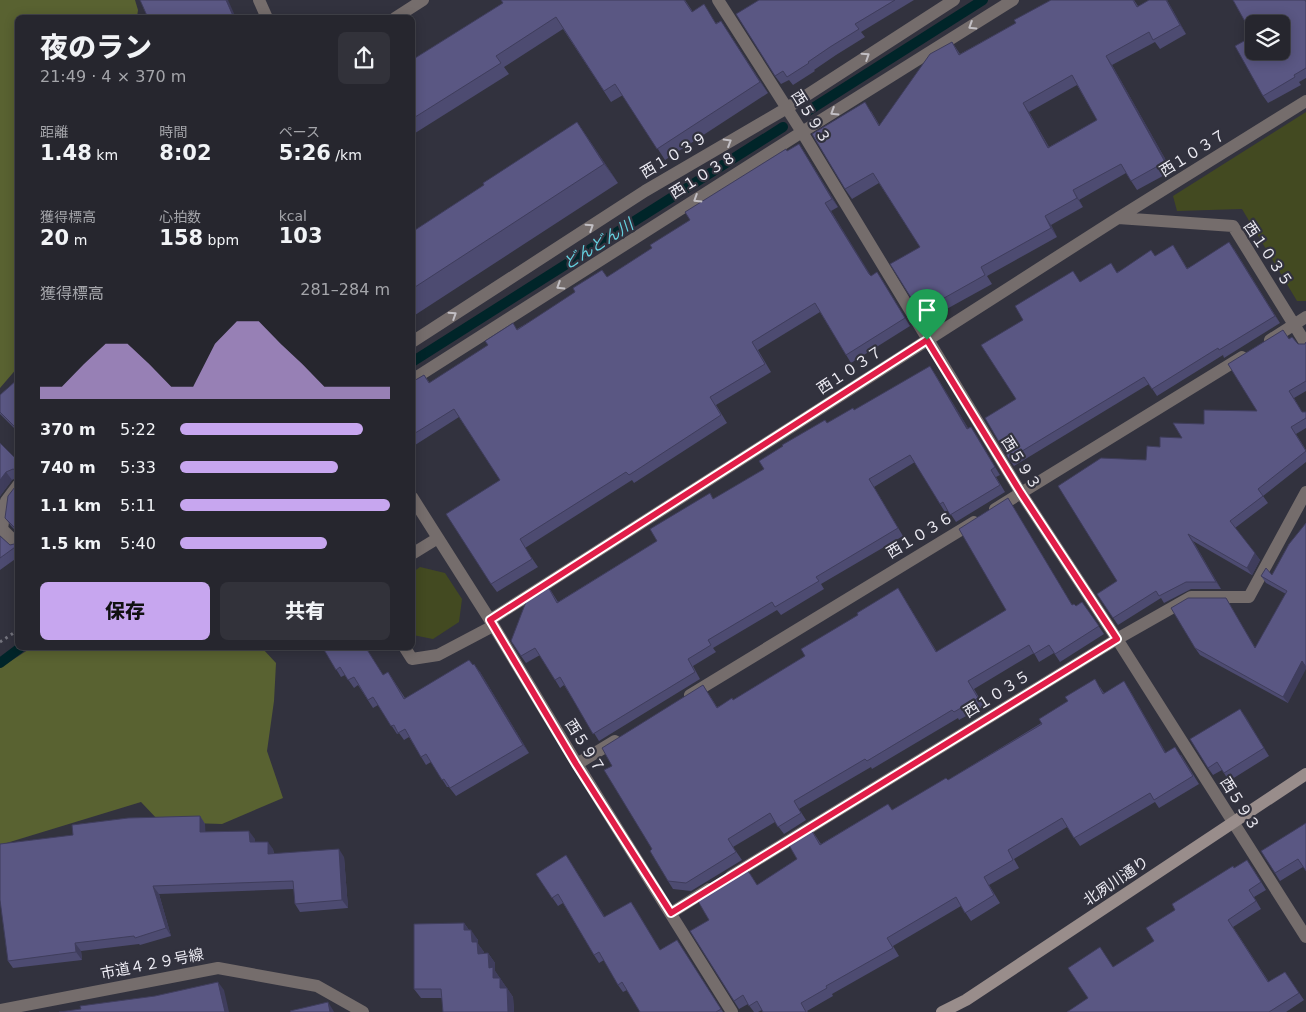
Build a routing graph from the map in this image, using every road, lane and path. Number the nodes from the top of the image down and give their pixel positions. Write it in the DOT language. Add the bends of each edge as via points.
graph roads {
  1 [pos="259,0"];
  2 [pos="423,0"];
  3 [pos="718,0"];
  4 [pos="954,0"];
  5 [pos="1013,0"];
  6 [pos="266,15"];
  7 [pos="400,15"];
  8 [pos="1306,101"];
  9 [pos="787,108"];
  10 [pos="802,132"];
  11 [pos="1118,218"];
  12 [pos="1306,317"];
  13 [pos="1294,325"];
  14 [pos="415,340"];
  15 [pos="927,340"];
  16 [pos="1306,344"];
  17 [pos="415,378"];
  18 [pos="15,489"];
  19 [pos="1306,492"];
  20 [pos="1021,493"];
  21 [pos="415,502"];
  22 [pos="438,538"];
  23 [pos="15,542"];
  24 [pos="415,552"];
  25 [pos="492,623"];
  26 [pos="15,632"];
  27 [pos="1117,639"];
  28 [pos="0,642"];
  29 [pos="406,650"];
  30 [pos="677,703"];
  31 [pos="627,733"];
  32 [pos="576,764"];
  33 [pos="1306,774"];
  34 [pos="1232,823"];
  35 [pos="671,913"];
  36 [pos="1306,937"];
  37 [pos="0,1010"];
  38 [pos="363,1012"];
  39 [pos="732,1012"];
  40 [pos="942,1012"];
  1 -- 6 [label="street"];
  2 -- 7 [label="street"];
  3 -- 9 [label="street, 西５９３"];
  9 -- 4 [label="street, 西１０３９, one-way"];
  5 -- 10 [label="street, 西１０３８, one-way"];
  8 -- 11 [label="street, 西１０３７"];
  9 -- 10 [label="street, 西５９３"];
  14 -- 9 [label="street, 西１０３９, one-way" via="645,191"];
  10 -- 15 [label="street, 西５９３"];
  10 -- 17 [label="street, 西１０３８, one-way"];
  11 -- 13 [label="street, 西１０３５" via="1234,226"];
  11 -- 15 [label="street, 西１０３７"];
  12 -- 13 [label="street, 西１０３６"];
  13 -- 16 [label="street, 西１０３５"];
  13 -- 20 [label="street, 西１０３６"];
  15 -- 20 [label="street, 西５９３"];
  15 -- 25 [label="street, 西１０３７"];
  18 -- 23 [label="street" via="6,501 2,529"];
  19 -- 27 [label="street, 西１０３５" via="1248,596 1191,597"];
  20 -- 27 [label="street, 西５９３"];
  20 -- 30 [label="street, 西１０３６"];
  21 -- 22 [label="street, 西５９７"];
  22 -- 24 [label="street"];
  22 -- 25 [label="street, 西５９７"];
  25 -- 29 [label="street, 西１０３７" via="438,656 412,659"];
  25 -- 32 [label="street, 西５９７"];
  26 -- 28 [label="path"];
  27 -- 34 [label="street, 西５９３"];
  27 -- 35 [label="street, 西１０３５"];
  31 -- 32 [label="street"];
  32 -- 35 [label="street, 西５９７"];
  33 -- 34 [label="street, 北夙川通り"];
  34 -- 36 [label="street, 西５９３"];
  34 -- 40 [label="street, 北夙川通り" via="966,1000"];
  35 -- 39 [label="street, 西５９７"];
  37 -- 38 [label="street, 市道４２９号線" via="218,968 316,986"];
}
